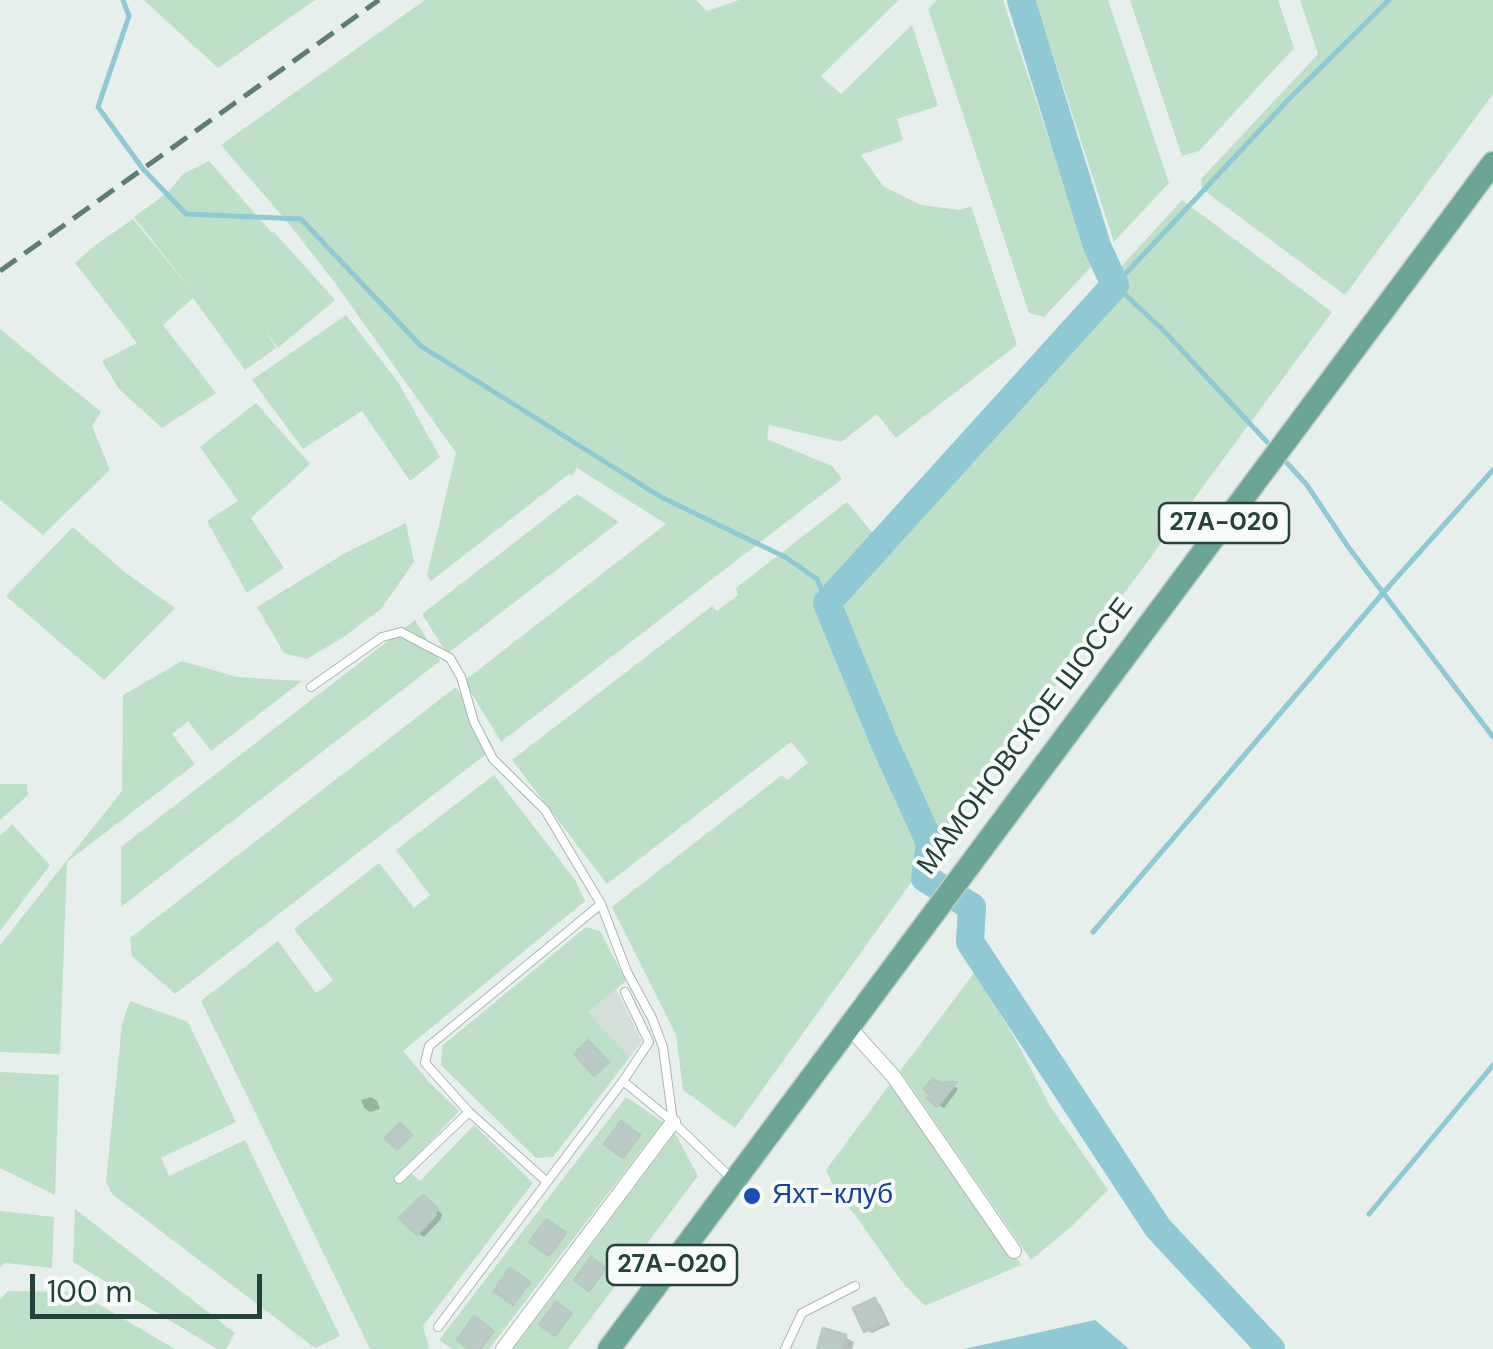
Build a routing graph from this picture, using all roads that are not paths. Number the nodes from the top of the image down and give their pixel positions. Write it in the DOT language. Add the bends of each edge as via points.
graph roads {
  1 [pos="1493,163"];
  2 [pos="311,687"];
  3 [pos="601,904"];
  4 [pos="625,992"];
  5 [pos="849,1027"];
  6 [pos="623,1081"];
  7 [pos="469,1112"];
  8 [pos="672,1122"];
  9 [pos="400,1178"];
  10 [pos="734,1181"];
  11 [pos="547,1182"];
  12 [pos="1014,1251"];
  13 [pos="855,1286"];
  14 [pos="438,1327"];
  15 [pos="504,1349"];
  16 [pos="609,1349"];
  17 [pos="785,1349"];
  1 -- 5 [label="main road, МАМОНОВСКОЕ ШОССЕ / 27А-020"];
  2 -- 3 [label="lane" via="382,637 401,632 450,658 493,759 545,810"];
  3 -- 7 [label="lane" via="429,1046 425,1063"];
  3 -- 8 [label="lane" via="664,1046"];
  4 -- 6 [label="lane" via="649,1042"];
  5 -- 10 [label="main road, МАМОНОВСКОЕ ШОССЕ / 27А-020"];
  5 -- 12 [label="street" via="894,1077"];
  6 -- 8 [label="lane"];
  6 -- 11 [label="lane"];
  7 -- 9 [label="lane"];
  7 -- 11 [label="lane"];
  8 -- 10 [label="lane"];
  8 -- 15 [label="street"];
  10 -- 16 [label="main road, МАМОНОВСКОЕ ШОССЕ / 27А-020"];
  11 -- 14 [label="lane"];
  13 -- 17 [label="lane" via="802,1314"];
}
